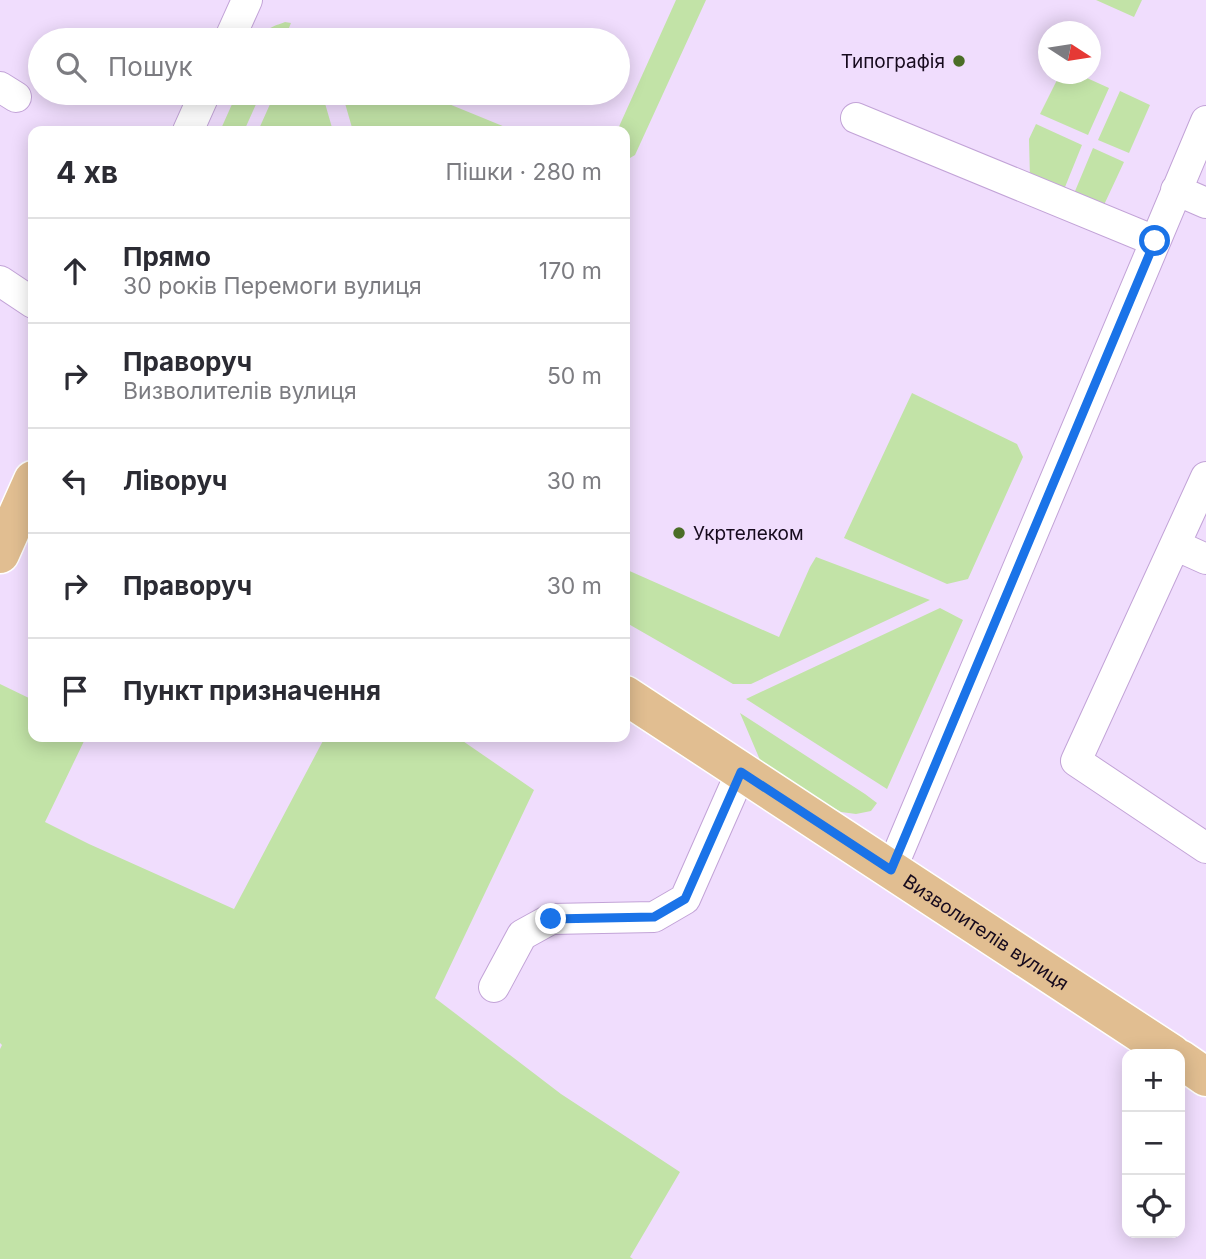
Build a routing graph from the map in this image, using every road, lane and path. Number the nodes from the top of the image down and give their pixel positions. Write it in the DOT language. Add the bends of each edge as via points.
graph roads {
  1 [pos="247,0"];
  2 [pos="234,28"];
  3 [pos="200,105"];
  4 [pos="856,118"];
  5 [pos="1206,121"];
  6 [pos="190,126"];
  7 [pos="1176,190"];
  8 [pos="1206,204"];
  9 [pos="1155,241"];
  10 [pos="0,281"];
  11 [pos="28,300"];
  12 [pos="1206,477"];
  13 [pos="28,492"];
  14 [pos="1175,545"];
  15 [pos="0,554"];
  16 [pos="1206,559"];
  17 [pos="630,698"];
  18 [pos="741,772"];
  19 [pos="1206,848"];
  20 [pos="891,870"];
  21 [pos="494,987"];
  22 [pos="1164,1049"];
  23 [pos="1185,1062"];
  24 [pos="1206,1077"];
  1 -- 2 [label="street"];
  3 -- 6 [label="street"];
  4 -- 9 [label="street"];
  5 -- 7 [label="street"];
  7 -- 8 [label="street"];
  7 -- 9 [label="street"];
  9 -- 20 [label="street"];
  10 -- 11 [label="street"];
  12 -- 14 [label="street"];
  13 -- 15 [label="main road"];
  14 -- 16 [label="street"];
  14 -- 19 [label="street" via="1076,761"];
  17 -- 18 [label="main road, Визволителів вулиця"];
  18 -- 20 [label="main road, Визволителів вулиця"];
  18 -- 21 [label="street" via="685,899 654,917 551,919 522,935"];
  20 -- 22 [label="main road, Визволителів вулиця"];
  23 -- 24 [label="main road"];
}
